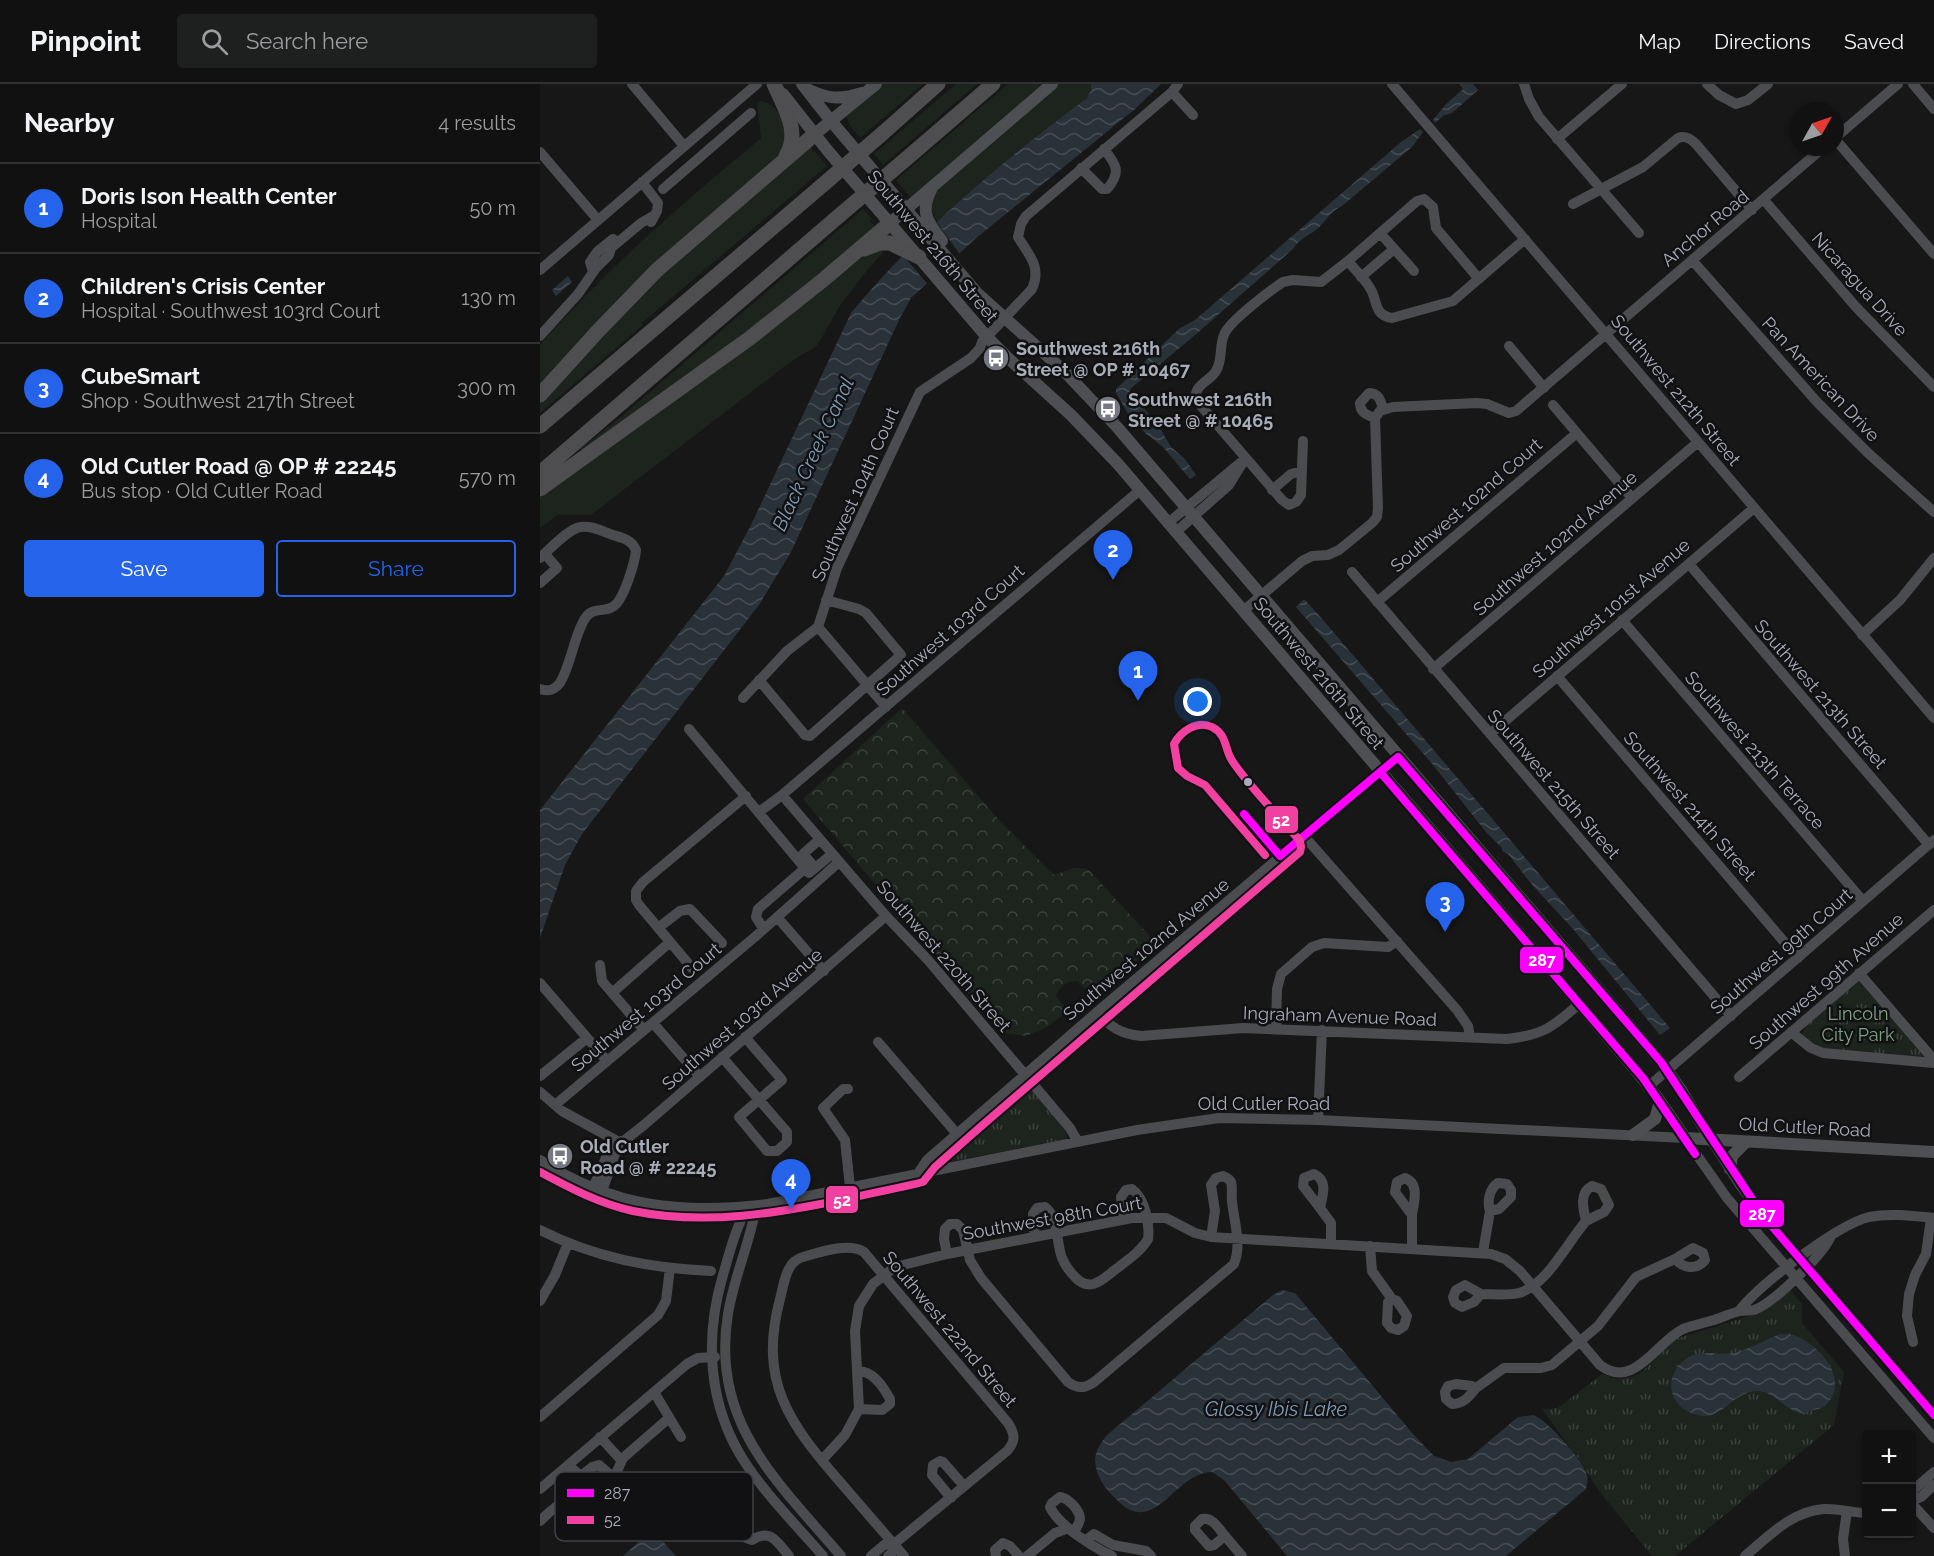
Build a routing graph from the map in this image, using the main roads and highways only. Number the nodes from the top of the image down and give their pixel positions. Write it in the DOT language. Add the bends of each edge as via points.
graph roads {
  1 [pos="775,84"];
  2 [pos="876,84"];
  3 [pos="938,84"];
  4 [pos="993,84"];
  5 [pos="1052,84"];
  6 [pos="803,85"];
  7 [pos="866,92"];
  8 [pos="831,121"];
  9 [pos="815,134"];
  10 [pos="782,161"];
  11 [pos="932,186"];
  12 [pos="905,209"];
  13 [pos="890,223"];
  14 [pos="926,227"];
  15 [pos="905,246"];
  16 [pos="858,250"];
  17 [pos="919,257"];
  18 [pos="540,395"];
  19 [pos="540,426"];
  20 [pos="540,473"];
  21 [pos="540,489"];
  22 [pos="1660,1102"];
  23 [pos="1633,1135"];
  24 [pos="1685,1138"];
  25 [pos="1712,1141"];
  26 [pos="1746,1142"];
  27 [pos="1934,1152"];
  28 [pos="1730,1169"];
  1 -- 9 [label="main road, Southwest 216th Street"];
  1 -- 10 [label="highway" via="792,132 790,148"];
  2 -- 7 [label="main road"];
  3 -- 19 [label="highway, bridge"];
  4 -- 20 [label="highway, bridge"];
  5 -- 11 [label="main road"];
  6 -- 7 [label="main road" via="835,99"];
  6 -- 8 [label="main road, Southwest 216th Street"];
  7 -- 8 [label="main road"];
  8 -- 9 [label="main road"];
  8 -- 12 [label="main road, Southwest 216th Street"];
  9 -- 10 [label="highway"];
  9 -- 13 [label="main road, Southwest 216th Street"];
  10 -- 18 [label="highway" via="628,298"];
  11 -- 12 [label="main road"];
  11 -- 14 [label="main road" via="925,208"];
  12 -- 13 [label="main road"];
  12 -- 14 [label="main road, Southwest 216th Street"];
  13 -- 15 [label="main road, Southwest 216th Street"];
  13 -- 16 [label="highway"];
  14 -- 25 [label="main road, Southwest 216th Street" via="977,293 1085,392 1190,512 1667,1070"];
  15 -- 16 [label="highway" via="884,242"];
  15 -- 17 [label="highway"];
  16 -- 21 [label="highway" via="750,338"];
  17 -- 22 [label="main road, Southwest 216th Street" via="985,340 1089,433 1140,490"];
  22 -- 23 [label="main road" via="1654,1120"];
  22 -- 24 [label="main road, Southwest 216th Street"];
  24 -- 25 [label="main road, Old Cutler Road"];
  25 -- 26 [label="main road, Old Cutler Road"];
  26 -- 27 [label="main road, Old Cutler Road"];
  26 -- 28 [label="main road" via="1732,1156"];
}
